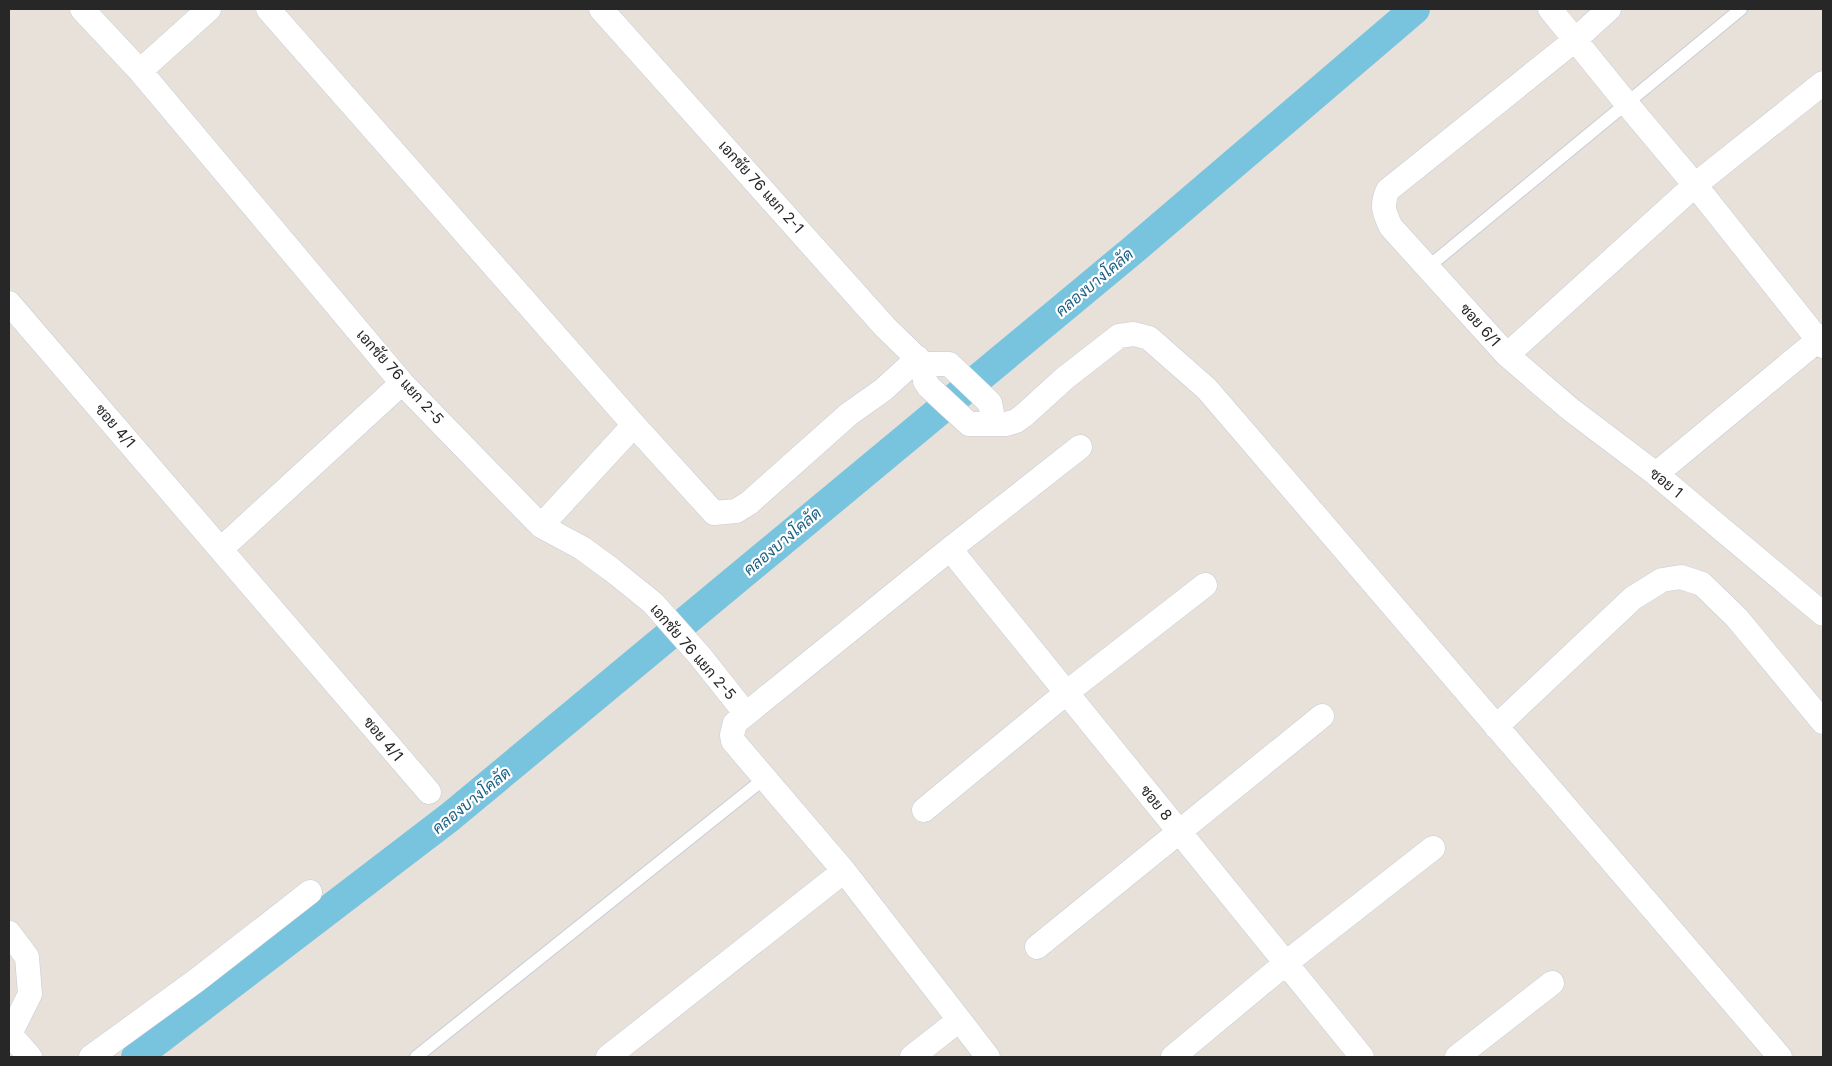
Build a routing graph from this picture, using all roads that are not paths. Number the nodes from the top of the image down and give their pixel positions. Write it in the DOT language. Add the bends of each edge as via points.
graph roads {
  1 [pos="82,9"];
  2 [pos="209,9"];
  3 [pos="268,9"];
  4 [pos="601,9"];
  5 [pos="1550,9"];
  6 [pos="1609,9"];
  7 [pos="1741,9"];
  8 [pos="1575,40"];
  9 [pos="140,72"];
  10 [pos="1823,83"];
  11 [pos="1627,104"];
  12 [pos="1695,185"];
  13 [pos="1428,268"];
  14 [pos="9,303"];
  15 [pos="1822,341"];
  16 [pos="1507,355"];
  17 [pos="920,361"];
  18 [pos="402,383"];
  19 [pos="992,413"];
  20 [pos="634,425"];
  21 [pos="1080,447"];
  22 [pos="1656,474"];
  23 [pos="540,526"];
  24 [pos="220,548"];
  25 [pos="950,548"];
  26 [pos="1205,585"];
  27 [pos="1821,607"];
  28 [pos="1066,693"];
  29 [pos="746,714"];
  30 [pos="1322,716"];
  31 [pos="1823,722"];
  32 [pos="1496,726"];
  33 [pos="765,778"];
  34 [pos="429,792"];
  35 [pos="924,810"];
  36 [pos="1179,831"];
  37 [pos="1433,848"];
  38 [pos="844,870"];
  39 [pos="310,892"];
  40 [pos="9,932"];
  41 [pos="1037,947"];
  42 [pos="1286,963"];
  43 [pos="1552,983"];
  44 [pos="958,1020"];
  45 [pos="9,1034"];
  46 [pos="30,1057"];
  47 [pos="91,1057"];
  48 [pos="416,1057"];
  49 [pos="608,1057"];
  50 [pos="912,1057"];
  51 [pos="988,1057"];
  52 [pos="1173,1057"];
  53 [pos="1362,1057"];
  54 [pos="1457,1057"];
  55 [pos="1780,1057"];
  1 -- 9 [label="street, เอกชัย 76 แยก 2-5"];
  2 -- 9 [label="street"];
  3 -- 20 [label="street"];
  4 -- 17 [label="street, เอกชัย 76 แยก 2-1"];
  5 -- 8 [label="street"];
  6 -- 8 [label="street, ซอย 6/1"];
  7 -- 11 [label="lane"];
  8 -- 11 [label="street"];
  8 -- 13 [label="street, ซอย 6/1" via="1388,190 1383,199 1391,227"];
  9 -- 18 [label="street, เอกชัย 76 แยก 2-5"];
  10 -- 12 [label="street, ซอย 6/1"];
  11 -- 12 [label="street"];
  11 -- 13 [label="lane"];
  12 -- 15 [label="street"];
  12 -- 16 [label="street, ซอย 6/1"];
  13 -- 16 [label="street, ซอย 6/1"];
  14 -- 24 [label="street, ซอย 4/1"];
  15 -- 22 [label="street"];
  16 -- 22 [label="street, ซอย 1" via="1570,410"];
  17 -- 19 [label="street" via="949,364"];
  17 -- 19 [label="street" via="929,387 969,424"];
  17 -- 20 [label="street" via="849,414 736,511 714,513"];
  18 -- 23 [label="street, เอกชัย 76 แยก 2-5"];
  18 -- 24 [label="street"];
  19 -- 32 [label="street" via="1006,424 1023,416 1119,336 1134,334 1149,338 1207,389"];
  20 -- 23 [label="street"];
  21 -- 25 [label="street"];
  22 -- 27 [label="street, ซอย 1"];
  23 -- 29 [label="street, เอกชัย 76 แยก 2-5" via="582,548 653,603"];
  24 -- 34 [label="street, ซอย 4/1"];
  25 -- 28 [label="street, ซอย 8"];
  25 -- 29 [label="street"];
  26 -- 28 [label="street"];
  28 -- 35 [label="street"];
  28 -- 36 [label="street, ซอย 8"];
  29 -- 33 [label="street" via="735,723 733,741"];
  30 -- 36 [label="street"];
  31 -- 32 [label="street" via="1737,618 1702,584 1681,577 1662,580 1633,598"];
  32 -- 55 [label="street"];
  33 -- 38 [label="street"];
  33 -- 48 [label="lane"];
  36 -- 41 [label="street"];
  36 -- 42 [label="street, ซอย 8"];
  37 -- 42 [label="street"];
  38 -- 44 [label="street"];
  38 -- 49 [label="street"];
  39 -- 47 [label="street"];
  40 -- 45 [label="street" via="27,957 30,994"];
  42 -- 52 [label="street"];
  42 -- 53 [label="street, ซอย 8"];
  43 -- 54 [label="street"];
  44 -- 50 [label="street"];
  44 -- 51 [label="street"];
  45 -- 46 [label="street"];
}
